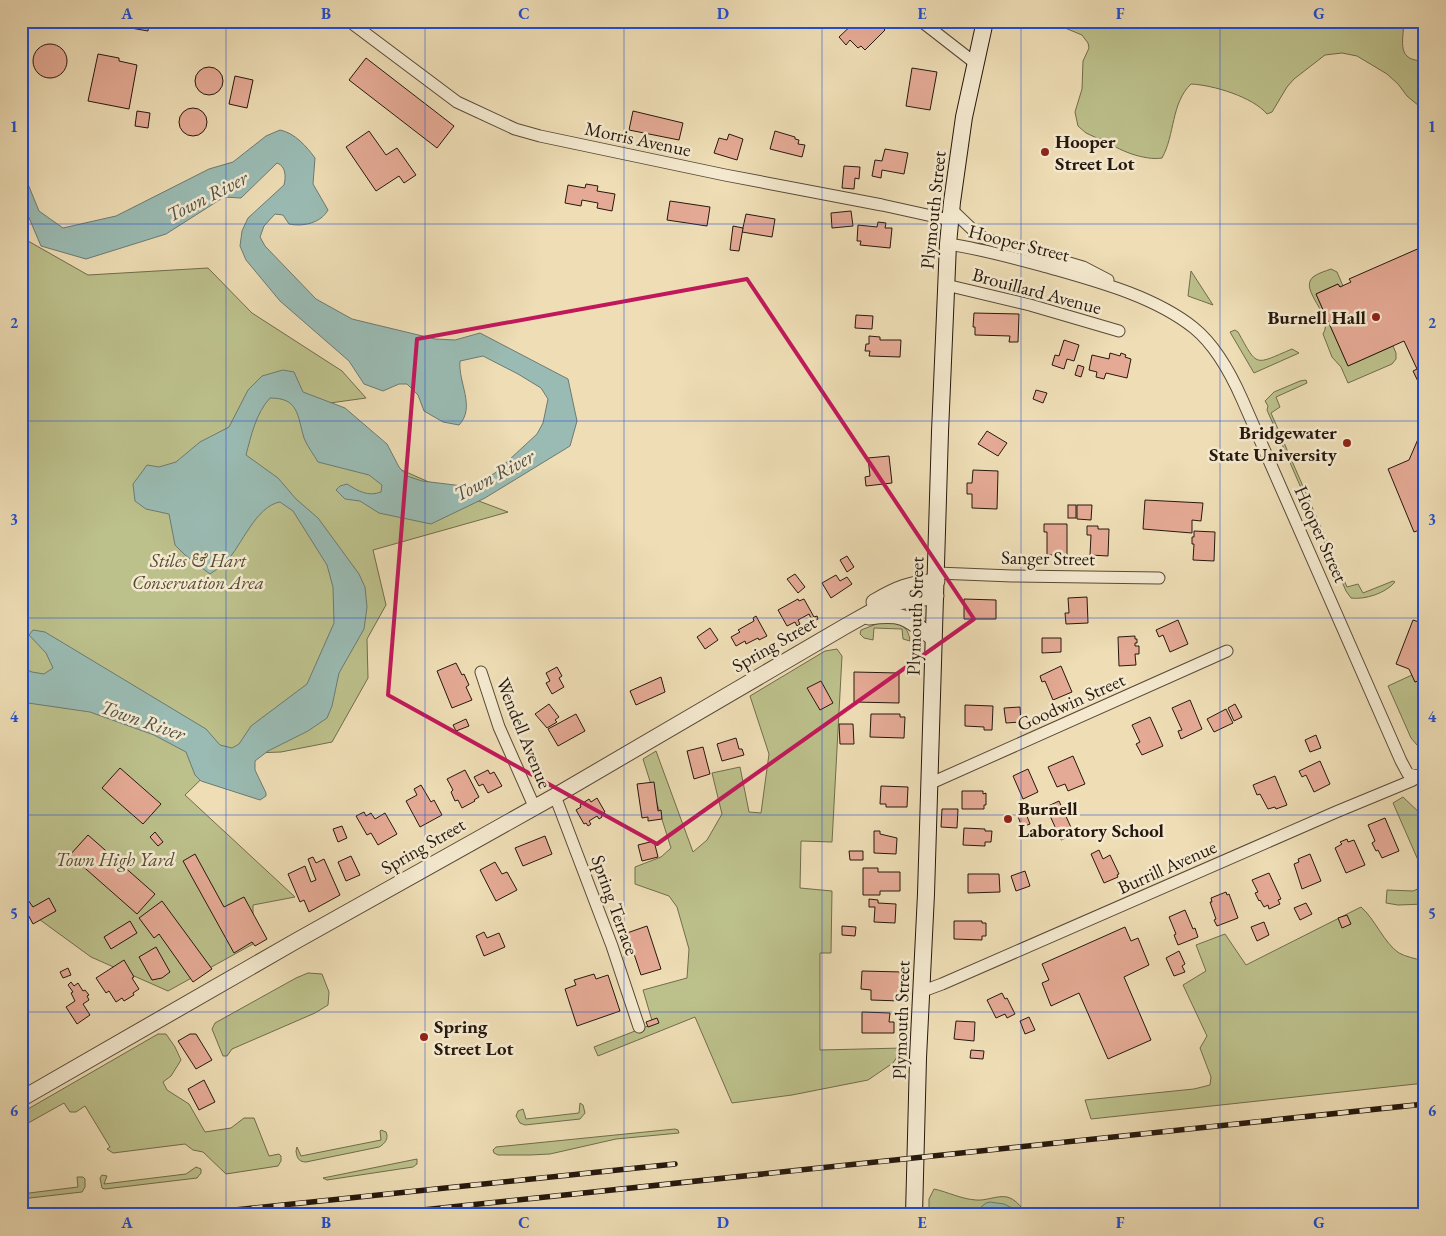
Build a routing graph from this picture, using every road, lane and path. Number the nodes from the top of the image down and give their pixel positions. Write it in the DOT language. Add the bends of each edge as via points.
graph roads {
  1 [pos="349,21"];
  2 [pos="921,21"];
  3 [pos="985,21"];
  4 [pos="975,62"];
  5 [pos="950,215"];
  6 [pos="948,244"];
  7 [pos="946,285"];
  8 [pos="1144,300"];
  9 [pos="1119,331"];
  10 [pos="1158,578"];
  11 [pos="936,583"];
  12 [pos="858,619"];
  13 [pos="844,627"];
  14 [pos="934,639"];
  15 [pos="1227,651"];
  16 [pos="481,672"];
  17 [pos="1421,775"];
  18 [pos="928,784"];
  19 [pos="555,796"];
  20 [pos="534,806"];
  21 [pos="922,991"];
  22 [pos="638,1027"];
  23 [pos="21,1099"];
  24 [pos="914,1215"];
  1 -- 5 [label="street, Morris Avenue" via="458,102 515,129"];
  2 -- 4 [label="street"];
  3 -- 4 [label="main road, Plymouth Street"];
  4 -- 5 [label="main road, Plymouth Street"];
  5 -- 6 [label="main road, Plymouth Street"];
  5 -- 8 [label="street" via="984,238 1083,267"];
  6 -- 7 [label="main road, Plymouth Street"];
  6 -- 8 [label="street, Hooper Street" via="988,251 1096,281"];
  7 -- 9 [label="street, Brouillard Avenue"];
  7 -- 11 [label="main road, Plymouth Street"];
  8 -- 17 [label="street, Hooper Street" via="1195,328 1232,377 1401,761 1408,774"];
  10 -- 11 [label="street, Sanger Street" via="1012,576"];
  11 -- 12 [label="street, Spring Street"];
  11 -- 13 [label="street, Spring Street" via="916,583 892,591"];
  11 -- 14 [label="main road, Plymouth Street"];
  12 -- 13 [label="street, Spring Street"];
  12 -- 14 [label="street" via="897,615 914,623"];
  13 -- 19 [label="street, Spring Street"];
  14 -- 18 [label="main road, Plymouth Street"];
  15 -- 18 [label="street, Goodwin Street"];
  16 -- 20 [label="street, Wendell Avenue" via="499,727"];
  17 -- 21 [label="street, Burrill Avenue"];
  18 -- 21 [label="main road, Plymouth Street"];
  19 -- 20 [label="street, Spring Street"];
  19 -- 22 [label="street, Spring Terrace" via="612,946"];
  20 -- 23 [label="street, Spring Street"];
  21 -- 24 [label="main road, Plymouth Street"];
}
